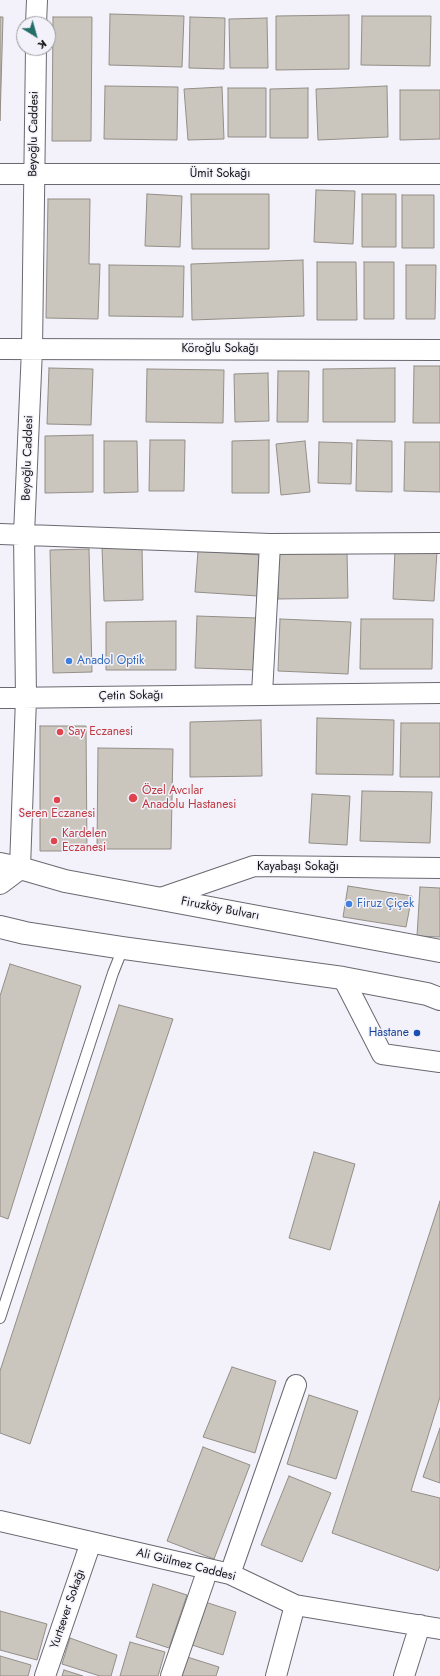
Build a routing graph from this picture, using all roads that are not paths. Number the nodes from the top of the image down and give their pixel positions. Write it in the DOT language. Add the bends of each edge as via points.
graph roads {
  1 [pos="37,0"];
  2 [pos="36,16"];
  3 [pos="36,56"];
  4 [pos="0,174"];
  5 [pos="33,174"];
  6 [pos="440,174"];
  7 [pos="0,349"];
  8 [pos="32,349"];
  9 [pos="440,350"];
  10 [pos="0,534"];
  11 [pos="24,534"];
  12 [pos="440,542"];
  13 [pos="270,544"];
  14 [pos="440,693"];
  15 [pos="262,694"];
  16 [pos="0,698"];
  17 [pos="26,698"];
  18 [pos="10,866"];
  19 [pos="440,868"];
  20 [pos="0,883"];
  21 [pos="161,898"];
  22 [pos="0,927"];
  23 [pos="123,948"];
  24 [pos="440,950"];
  25 [pos="343,978"];
  26 [pos="440,999"];
  27 [pos="440,1062"];
  28 [pos="0,1318"];
  29 [pos="296,1385"];
  30 [pos="0,1521"];
  31 [pos="91,1542"];
  32 [pos="208,1569"];
  33 [pos="230,1574"];
  34 [pos="295,1605"];
  35 [pos="420,1624"];
  36 [pos="440,1629"];
  37 [pos="45,1676"];
  38 [pos="171,1676"];
  39 [pos="276,1676"];
  40 [pos="404,1676"];
  1 -- 2 [label="street"];
  3 -- 5 [label="street, Beyoğlu Caddesi"];
  4 -- 5 [label="street, Ümit Sokağı"];
  5 -- 6 [label="street, Ümit Sokağı"];
  5 -- 8 [label="street, Beyoğlu Caddesi"];
  7 -- 8 [label="street, Köroğlu Sokağı"];
  8 -- 9 [label="street, Köroğlu Sokağı"];
  8 -- 11 [label="street, Beyoğlu Caddesi"];
  10 -- 11 [label="street"];
  11 -- 13 [label="street"];
  11 -- 17 [label="street, Beyoğlu Caddesi"];
  12 -- 13 [label="street"];
  13 -- 15 [label="street"];
  14 -- 15 [label="street, Çetin Sokağı"];
  15 -- 17 [label="street, Çetin Sokağı"];
  16 -- 17 [label="street, Çetin Sokağı"];
  17 -- 18 [label="street, Beyoğlu Caddesi"];
  18 -- 20 [label="main road"];
  18 -- 21 [label="main road, Firuzköy Bulvarı" via="65,881"];
  19 -- 21 [label="street, Kayabaşı Sokağı" via="254,866"];
  21 -- 24 [label="main road, Firuzköy Bulvarı"];
  22 -- 23 [label="main road"];
  23 -- 25 [label="main road"];
  23 -- 28 [label="lane"];
  25 -- 26 [label="main road" via="427,994"];
  25 -- 27 [label="street" via="382,1054"];
  29 -- 33 [label="street"];
  30 -- 31 [label="street, Ali Gülmez Caddesi"];
  31 -- 32 [label="street, Ali Gülmez Caddesi"];
  31 -- 37 [label="street, Yurtsever Sokağı"];
  32 -- 33 [label="street, Ali Gülmez Caddesi"];
  32 -- 38 [label="street"];
  33 -- 34 [label="street, Ali Gülmez Caddesi"];
  34 -- 35 [label="street, Ali Gülmez Caddesi"];
  34 -- 39 [label="street"];
  35 -- 36 [label="street, Ali Gülmez Caddesi"];
  35 -- 40 [label="street"];
}
